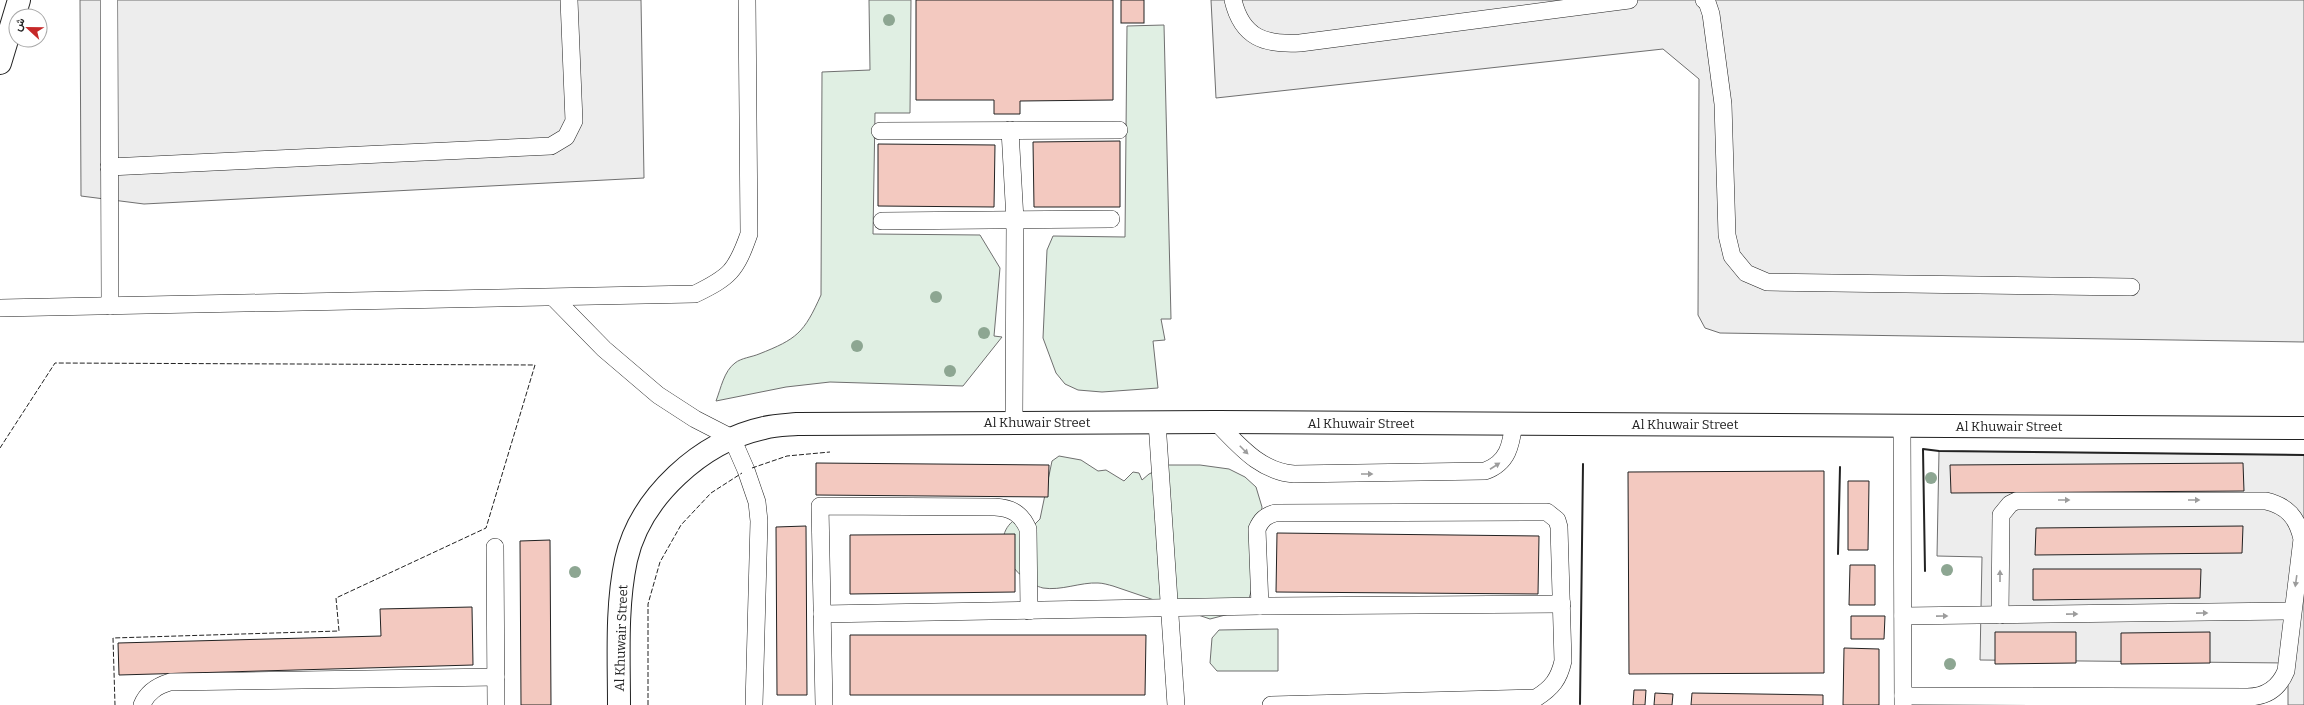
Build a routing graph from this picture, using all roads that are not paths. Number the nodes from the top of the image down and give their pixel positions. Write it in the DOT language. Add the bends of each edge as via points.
graph roads {
  1 [pos="19,0"];
  2 [pos="109,0"];
  3 [pos="569,0"];
  4 [pos="747,0"];
  5 [pos="1233,0"];
  6 [pos="1628,0"];
  7 [pos="1704,0"];
  8 [pos="0,63"];
  9 [pos="880,130"];
  10 [pos="1010,130"];
  11 [pos="1119,130"];
  12 [pos="109,167"];
  13 [pos="1111,219"];
  14 [pos="1015,220"];
  15 [pos="882,221"];
  16 [pos="2131,287"];
  17 [pos="554,298"];
  18 [pos="110,306"];
  19 [pos="0,308"];
  20 [pos="1014,422"];
  21 [pos="1157,422"];
  22 [pos="1216,422"];
  23 [pos="1514,423"];
  24 [pos="1902,426"];
  25 [pos="2304,428"];
  26 [pos="732,438"];
  27 [pos="495,547"];
  28 [pos="1562,604"];
  29 [pos="1260,606"];
  30 [pos="1169,608"];
  31 [pos="1029,610"];
  32 [pos="2292,611"];
  33 [pos="822,614"];
  34 [pos="2000,615"];
  35 [pos="1903,616"];
  36 [pos="496,677"];
  37 [pos="1903,700"];
  38 [pos="142,705"];
  39 [pos="496,705"];
  40 [pos="619,705"];
  41 [pos="754,705"];
  42 [pos="824,705"];
  43 [pos="1176,705"];
  44 [pos="1271,705"];
  1 -- 8 [label="street"];
  2 -- 12 [label="lane"];
  3 -- 12 [label="lane" via="574,121 566,137 551,146"];
  4 -- 17 [label="lane" via="749,234 739,261 721,282 696,294"];
  5 -- 6 [label="lane" via="1237,16 1253,35 1276,44"];
  7 -- 16 [label="lane" via="1711,14 1723,104 1727,235 1732,256 1746,274 1767,282"];
  9 -- 10 [label="lane"];
  10 -- 11 [label="lane"];
  10 -- 14 [label="lane"];
  12 -- 18 [label="lane"];
  13 -- 14 [label="lane"];
  14 -- 15 [label="lane"];
  14 -- 20 [label="lane"];
  17 -- 18 [label="lane"];
  17 -- 26 [label="lane" via="604,349 658,395"];
  18 -- 19 [label="lane"];
  20 -- 21 [label="street, Al Khuwair Street"];
  20 -- 26 [label="street, Al Khuwair Street" via="797,424 764,427"];
  21 -- 22 [label="street, Al Khuwair Street"];
  21 -- 30 [label="lane"];
  22 -- 23 [label="street, Al Khuwair Street"];
  22 -- 23 [label="lane, one-way" via="1253,459 1272,470 1294,474 1485,471 1499,464 1505,456 1511,446"];
  23 -- 24 [label="street, Al Khuwair Street"];
  24 -- 25 [label="street, Al Khuwair Street"];
  24 -- 35 [label="lane"];
  26 -- 40 [label="street, Al Khuwair Street" via="691,462 666,486 642,520 626,558 620,599"];
  26 -- 41 [label="lane" via="757,502 759,521"];
  27 -- 36 [label="lane"];
  28 -- 29 [label="lane"];
  28 -- 29 [label="lane" via="1559,527 1557,520 1547,512 1275,513 1266,516 1257,530"];
  28 -- 44 [label="lane" via="1563,661 1559,676 1550,689 1536,698"];
  29 -- 30 [label="lane"];
  30 -- 31 [label="lane"];
  30 -- 43 [label="lane"];
  31 -- 33 [label="lane"];
  31 -- 33 [label="lane" via="1028,529 1025,521 1011,509 820,506"];
  34 -- 32 [label="lane, one-way"];
  34 -- 32 [label="lane, one-way" via="2001,515 2010,504 2023,499 2266,501 2277,504 2294,517 2302,539"];
  32 -- 37 [label="lane" via="2286,671 2278,685 2259,697"];
  33 -- 42 [label="lane"];
  35 -- 34 [label="lane, one-way"];
  35 -- 37 [label="lane"];
  36 -- 38 [label="lane" via="170,682 151,691"];
  36 -- 39 [label="lane"];
}
